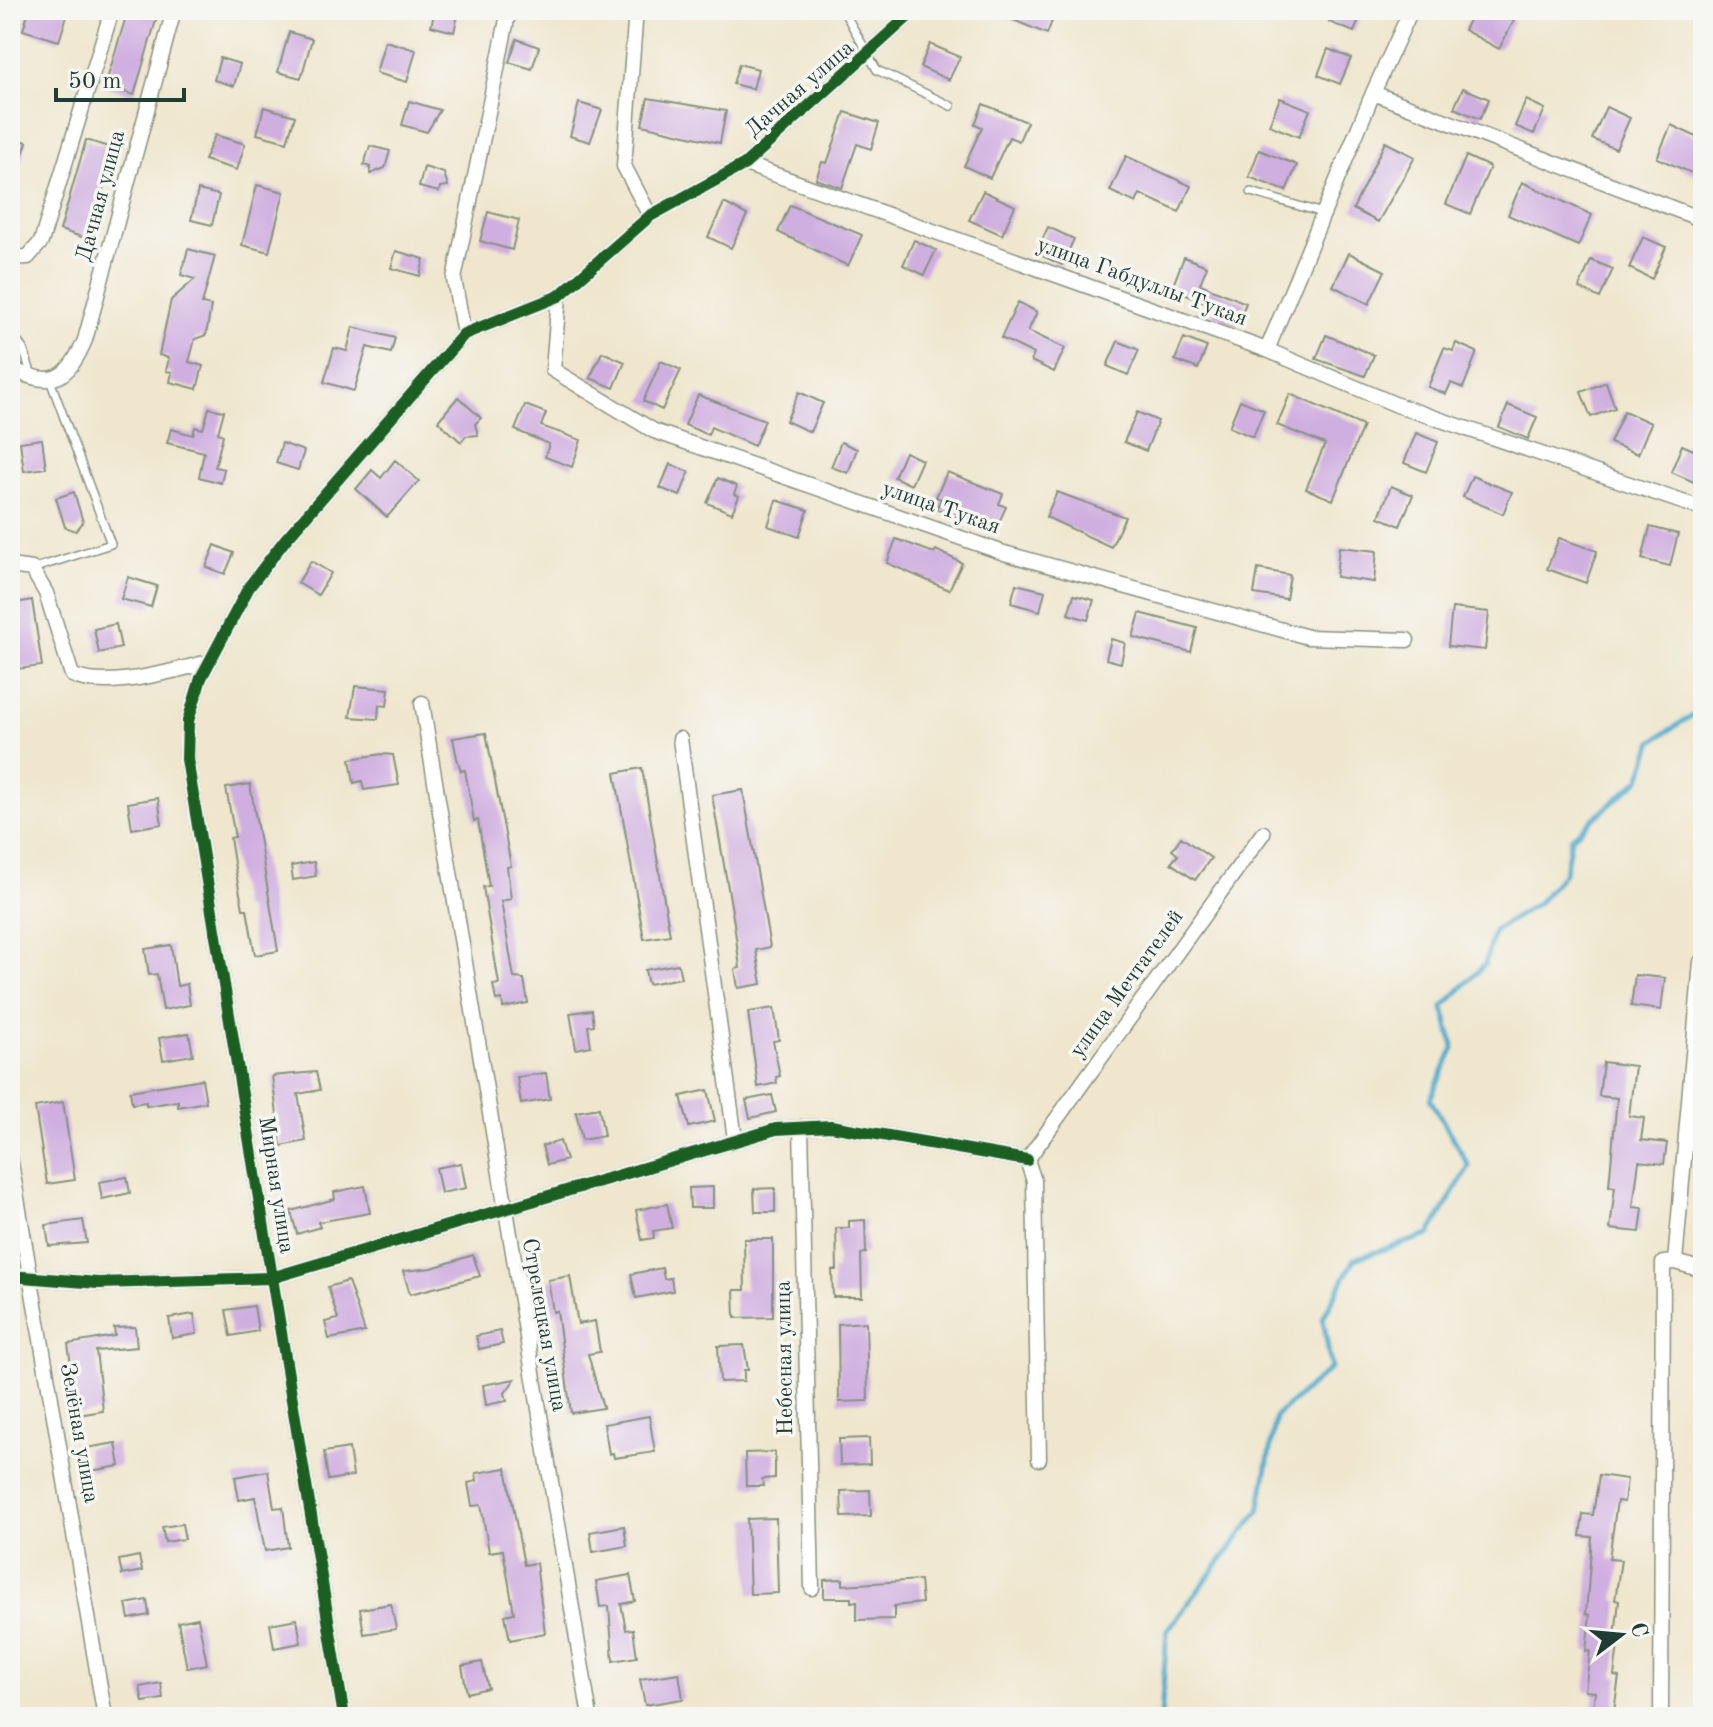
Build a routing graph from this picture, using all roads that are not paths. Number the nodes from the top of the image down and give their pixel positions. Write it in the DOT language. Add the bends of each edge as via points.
graph roads {
  1 [pos="112,10"];
  2 [pos="174,10"];
  3 [pos="509,10"];
  4 [pos="636,10"];
  5 [pos="843,10"];
  6 [pos="915,10"];
  7 [pos="1411,10"];
  8 [pos="868,55"];
  9 [pos="1373,93"];
  10 [pos="951,106"];
  11 [pos="745,164"];
  12 [pos="1251,192"];
  13 [pos="1323,213"];
  14 [pos="650,216"];
  15 [pos="1703,220"];
  16 [pos="10,258"];
  17 [pos="559,296"];
  18 [pos="10,331"];
  19 [pos="464,334"];
  20 [pos="1267,350"];
  21 [pos="10,368"];
  22 [pos="34,380"];
  23 [pos="50,380"];
  24 [pos="1703,509"];
  25 [pos="10,566"];
  26 [pos="32,569"];
  27 [pos="1407,640"];
  28 [pos="208,662"];
  29 [pos="422,703"];
  30 [pos="680,739"];
  31 [pos="1263,833"];
  32 [pos="1701,962"];
  33 [pos="801,1127"];
  34 [pos="735,1139"];
  35 [pos="10,1157"];
  36 [pos="1027,1160"];
  37 [pos="504,1210"];
  38 [pos="1675,1262"];
  39 [pos="1703,1270"];
  40 [pos="10,1276"];
  41 [pos="30,1278"];
  42 [pos="271,1278"];
  43 [pos="1039,1459"];
  44 [pos="812,1588"];
  45 [pos="105,1717"];
  46 [pos="344,1717"];
  47 [pos="590,1717"];
  48 [pos="1661,1717"];
  1 -- 16 [label="street" via="41,242 28,257"];
  2 -- 23 [label="street, Дачная улица" via="85,340 74,366"];
  3 -- 19 [label="street" via="454,279"];
  4 -- 14 [label="street" via="624,166"];
  5 -- 8 [label="lane"];
  6 -- 8 [label="street, Дачная улица"];
  7 -- 9 [label="street, улица Габдуллы Тукая"];
  8 -- 10 [label="lane" via="877,70"];
  8 -- 11 [label="street, Дачная улица"];
  9 -- 13 [label="street, улица Габдуллы Тукая"];
  9 -- 15 [label="street"];
  11 -- 14 [label="street, Дачная улица"];
  11 -- 20 [label="street, улица Габдуллы Тукая"];
  12 -- 13 [label="lane"];
  13 -- 20 [label="street, улица Габдуллы Тукая"];
  14 -- 17 [label="street, Дачная улица"];
  17 -- 19 [label="street, Дачная улица"];
  17 -- 27 [label="street, улица Тукая" via="553,370 654,431 1004,553 1308,637"];
  18 -- 22 [label="lane"];
  19 -- 28 [label="street, Мирная улица" via="285,540 249,587"];
  20 -- 24 [label="street" via="1397,405"];
  21 -- 22 [label="street"];
  22 -- 23 [label="street"];
  23 -- 26 [label="lane" via="111,544"];
  25 -- 26 [label="street"];
  26 -- 28 [label="street" via="46,593 72,675 87,682"];
  28 -- 42 [label="street, Мирная улица" via="188,721 187,759"];
  29 -- 37 [label="street, Стрелецкая улица"];
  30 -- 34 [label="street"];
  31 -- 36 [label="street, улица Мечтателей"];
  32 -- 38 [label="street"];
  33 -- 34 [label="street"];
  33 -- 36 [label="street" via="831,1126"];
  33 -- 44 [label="street, Небесная улица"];
  34 -- 37 [label="street"];
  35 -- 41 [label="street, Зелёная улица"];
  36 -- 43 [label="street" via="1034,1181"];
  37 -- 42 [label="street"];
  37 -- 47 [label="street, Стрелецкая улица"];
  38 -- 39 [label="street"];
  38 -- 48 [label="street" via="1663,1263"];
  40 -- 41 [label="street"];
  41 -- 42 [label="street" via="98,1283"];
  41 -- 45 [label="street, Зелёная улица"];
  42 -- 46 [label="street, Мирная улица"];
}
